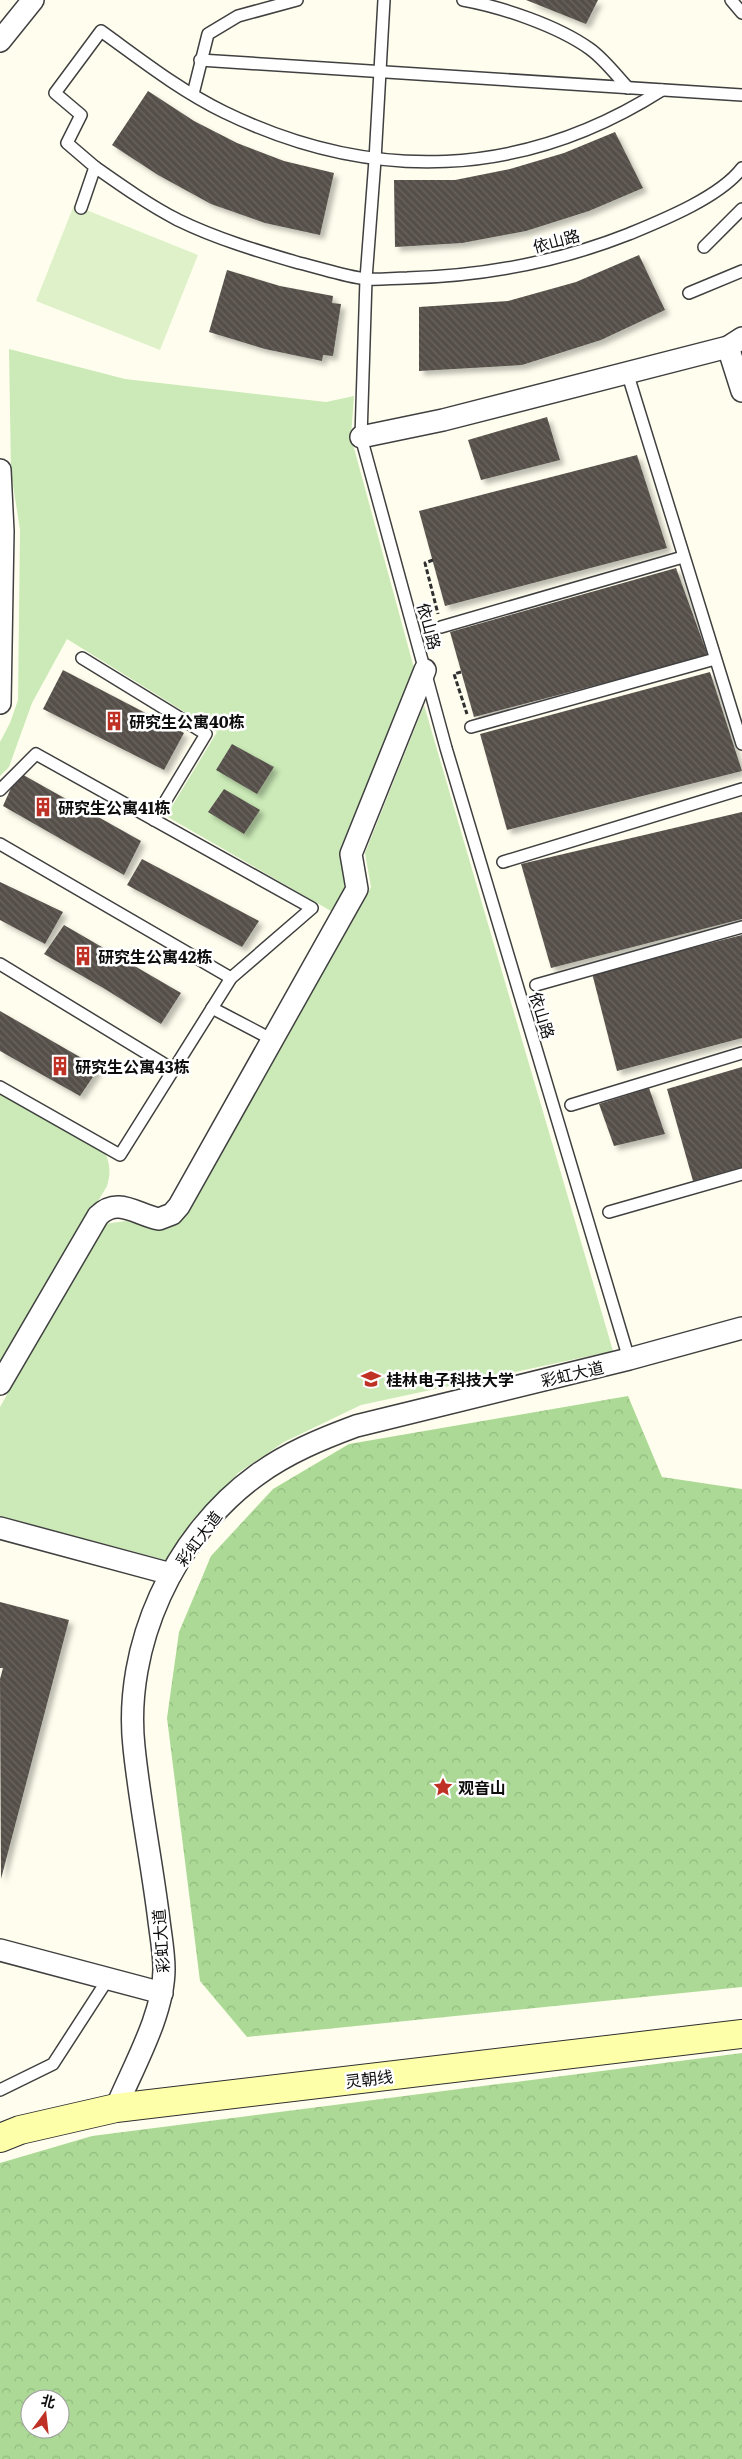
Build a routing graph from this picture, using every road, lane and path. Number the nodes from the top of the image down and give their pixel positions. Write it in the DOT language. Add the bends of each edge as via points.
graph roads {
  1 [pos="33,0"];
  2 [pos="297,0"];
  3 [pos="384,0"];
  4 [pos="463,0"];
  5 [pos="731,0"];
  6 [pos="742,13"];
  7 [pos="0,41"];
  8 [pos="200,60"];
  9 [pos="380,72"];
  10 [pos="628,88"];
  11 [pos="662,90"];
  12 [pos="193,94"];
  13 [pos="742,95"];
  14 [pos="375,160"];
  15 [pos="95,167"];
  16 [pos="742,168"];
  17 [pos="81,208"];
  18 [pos="742,209"];
  19 [pos="704,247"];
  20 [pos="742,271"];
  21 [pos="366,279"];
  22 [pos="689,293"];
  23 [pos="735,342"];
  24 [pos="627,372"];
  25 [pos="742,391"];
  26 [pos="361,437"];
  27 [pos="0,470"];
  28 [pos="683,557"];
  29 [pos="433,560"];
  30 [pos="441,627"];
  31 [pos="82,658"];
  32 [pos="715,660"];
  33 [pos="425,670"];
  34 [pos="461,672"];
  35 [pos="0,703"];
  36 [pos="471,727"];
  37 [pos="742,744"];
  38 [pos="742,789"];
  39 [pos="0,790"];
  40 [pos="154,820"];
  41 [pos="0,844"];
  42 [pos="503,862"];
  43 [pos="742,928"];
  44 [pos="0,964"];
  45 [pos="231,978"];
  46 [pos="536,985"];
  47 [pos="212,1008"];
  48 [pos="273,1040"];
  49 [pos="742,1053"];
  50 [pos="174,1070"];
  51 [pos="0,1087"];
  52 [pos="571,1105"];
  53 [pos="742,1174"];
  54 [pos="609,1212"];
  55 [pos="742,1328"];
  56 [pos="629,1359"];
  57 [pos="0,1384"];
  58 [pos="0,1528"];
  59 [pos="171,1574"];
  60 [pos="0,1950"];
  61 [pos="108,1979"];
  62 [pos="162,1993"];
  63 [pos="742,2034"];
  64 [pos="0,2090"];
  65 [pos="116,2108"];
  66 [pos="0,2138"];
  1 -- 7 [label="street"];
  2 -- 8 [label="lane" via="238,16 208,34"];
  3 -- 9 [label="lane"];
  4 -- 10 [label="lane" via="541,23 590,49"];
  5 -- 6 [label="lane"];
  8 -- 9 [label="lane"];
  8 -- 12 [label="lane"];
  9 -- 10 [label="lane"];
  9 -- 14 [label="lane"];
  10 -- 11 [label="lane"];
  11 -- 13 [label="lane"];
  11 -- 14 [label="lane" via="627,112 585,131 534,148 432,163"];
  12 -- 14 [label="lane" via="222,111 275,134 326,151"];
  12 -- 15 [label="lane" via="101,30 55,93 81,115 67,142"];
  14 -- 21 [label="lane"];
  15 -- 17 [label="lane"];
  15 -- 21 [label="lane" via="178,220 225,240"];
  16 -- 21 [label="lane, 依山路" via="701,201 600,246 475,274"];
  18 -- 19 [label="lane"];
  20 -- 22 [label="lane"];
  21 -- 26 [label="lane, 依山路"];
  23 -- 24 [label="street"];
  23 -- 25 [label="street"];
  24 -- 26 [label="street" via="443,420"];
  24 -- 28 [label="lane"];
  26 -- 33 [label="lane, 依山路"];
  27 -- 35 [label="street" via="4,531"];
  28 -- 30 [label="lane"];
  28 -- 32 [label="lane"];
  29 -- 30 [label="path" via="425,563"];
  31 -- 40 [label="lane" via="206,734"];
  32 -- 36 [label="lane"];
  32 -- 37 [label="lane"];
  33 -- 48 [label="street" via="351,854 357,889"];
  33 -- 56 [label="lane, 依山路"];
  34 -- 36 [label="path" via="454,674"];
  38 -- 42 [label="lane"];
  39 -- 40 [label="lane" via="36,754"];
  40 -- 45 [label="lane" via="312,908"];
  41 -- 45 [label="lane"];
  43 -- 46 [label="lane"];
  44 -- 50 [label="lane"];
  45 -- 47 [label="lane"];
  47 -- 48 [label="lane"];
  47 -- 50 [label="lane"];
  48 -- 57 [label="street" via="179,1206 161,1219 120,1206 107,1208 98,1216"];
  49 -- 52 [label="lane"];
  50 -- 51 [label="lane" via="120,1155"];
  53 -- 54 [label="lane"];
  55 -- 56 [label="street, 彩虹大道"];
  56 -- 59 [label="street, 彩虹大道" via="356,1426 326,1437 293,1453 236,1492 198,1533"];
  58 -- 59 [label="street"];
  59 -- 62 [label="street, 彩虹大道" via="146,1634 132,1712 164,1968"];
  60 -- 61 [label="street"];
  61 -- 62 [label="street"];
  61 -- 64 [label="lane" via="53,2064"];
  62 -- 65 [label="street, 彩虹大道"];
  63 -- 65 [label="main road, 灵朝线"];
  65 -- 66 [label="main road, 灵朝线" via="20,2130"];
}
